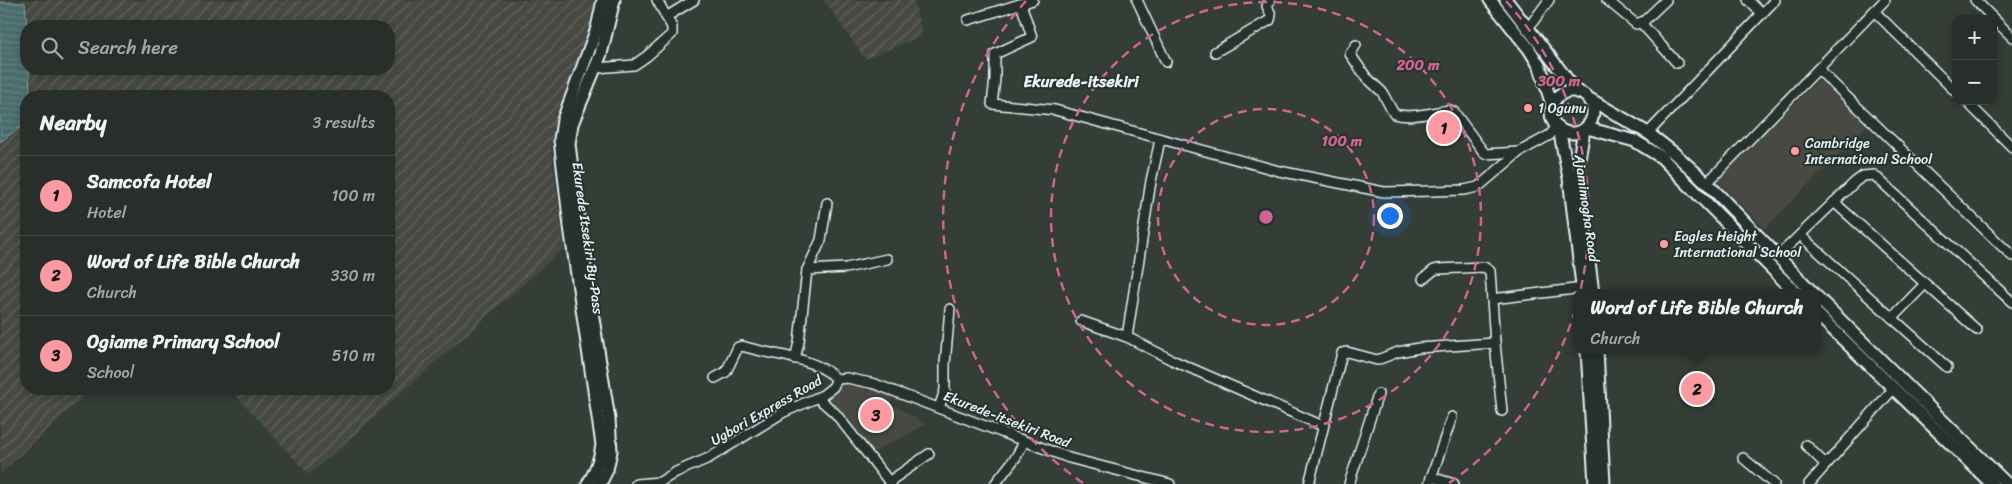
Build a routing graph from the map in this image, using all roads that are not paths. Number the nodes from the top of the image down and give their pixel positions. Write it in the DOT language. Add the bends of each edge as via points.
graph roads {
  1 [pos="603,0"];
  2 [pos="614,0"];
  3 [pos="657,0"];
  4 [pos="694,0"];
  5 [pos="1033,0"];
  6 [pos="1137,0"];
  7 [pos="1270,0"];
  8 [pos="1490,0"];
  9 [pos="1506,0"];
  10 [pos="1549,0"];
  11 [pos="1607,0"];
  12 [pos="1666,0"];
  13 [pos="1748,0"];
  14 [pos="1776,0"];
  15 [pos="1885,0"];
  16 [pos="1974,0"];
  17 [pos="1020,4"];
  18 [pos="1874,11"];
  19 [pos="1762,14"];
  20 [pos="666,17"];
  21 [pos="968,20"];
  22 [pos="1640,23"];
  23 [pos="1530,28"];
  24 [pos="2012,37"];
  25 [pos="1356,45"];
  26 [pos="1215,52"];
  27 [pos="1166,62"];
  28 [pos="1677,63"];
  29 [pos="596,68"];
  30 [pos="1818,69"];
  31 [pos="1952,88"];
  32 [pos="1578,92"];
  33 [pos="1588,98"];
  34 [pos="1552,105"];
  35 [pos="1970,105"];
  36 [pos="1558,128"];
  37 [pos="1585,129"];
  38 [pos="1648,132"];
  39 [pos="1160,140"];
  40 [pos="2012,147"];
  41 [pos="1519,152"];
  42 [pos="1707,183"];
  43 [pos="1834,202"];
  44 [pos="827,203"];
  45 [pos="1800,235"];
  46 [pos="2012,256"];
  47 [pos="1778,257"];
  48 [pos="887,260"];
  49 [pos="807,270"];
  50 [pos="1424,278"];
  51 [pos="1925,284"];
  52 [pos="1586,289"];
  53 [pos="1586,289"];
  54 [pos="1792,289"];
  55 [pos="1809,289"];
  56 [pos="1573,292"];
  57 [pos="1492,299"];
  58 [pos="1821,301"];
  59 [pos="2012,302"];
  60 [pos="950,309"];
  61 [pos="1821,318"];
  62 [pos="1892,318"];
  63 [pos="1081,321"];
  64 [pos="1977,330"];
  65 [pos="1127,337"];
  66 [pos="1495,343"];
  67 [pos="1587,354"];
  68 [pos="1597,354"];
  69 [pos="795,359"];
  70 [pos="1947,367"];
  71 [pos="715,378"];
  72 [pos="837,379"];
  73 [pos="1894,388"];
  74 [pos="1378,394"];
  75 [pos="818,398"];
  76 [pos="939,408"];
  77 [pos="1502,411"];
  78 [pos="1452,416"];
  79 [pos="1323,426"];
  80 [pos="1024,442"];
  81 [pos="1806,445"];
  82 [pos="929,454"];
  83 [pos="1743,458"];
  84 [pos="1825,464"];
  85 [pos="1982,467"];
  86 [pos="1430,480"];
  87 [pos="597,483"];
  88 [pos="890,483"];
  89 [pos="636,484"];
  90 [pos="995,484"];
  91 [pos="1170,484"];
  92 [pos="1309,484"];
  93 [pos="1349,484"];
  94 [pos="1454,484"];
  95 [pos="1596,484"];
  96 [pos="1604,484"];
  97 [pos="1774,484"];
  98 [pos="1809,484"];
  99 [pos="1992,484"];
  100 [pos="2008,484"];
  1 -- 87 [label="main road, Ekurede Itsekiri By-Pass" via="598,28 566,113 560,140 602,445"];
  2 -- 29 [label="main road, Ekurede Itsekiri By-Pass"];
  3 -- 20 [label="street"];
  4 -- 20 [label="street"];
  5 -- 17 [label="street"];
  6 -- 27 [label="street"];
  7 -- 26 [label="street" via="1267,6 1270,20"];
  8 -- 34 [label="main road" via="1540,67"];
  9 -- 23 [label="main road"];
  10 -- 23 [label="street"];
  11 -- 22 [label="street" via="1629,20"];
  12 -- 22 [label="street"];
  13 -- 19 [label="street"];
  14 -- 19 [label="street"];
  15 -- 18 [label="street"];
  16 -- 24 [label="street"];
  17 -- 21 [label="street"];
  17 -- 39 [label="street" via="1032,36 995,54 992,104 1054,110"];
  18 -- 30 [label="street"];
  18 -- 31 [label="street"];
  19 -- 38 [label="street"];
  20 -- 29 [label="street" via="672,34 647,56 634,65"];
  22 -- 28 [label="street"];
  23 -- 32 [label="main road"];
  25 -- 41 [label="street" via="1350,54 1382,92 1394,114 1450,110 1485,154"];
  29 -- 87 [label="main road, Ekurede Itsekiri By-Pass" via="572,124 570,144 583,256 609,419 611,451 607,470"];
  30 -- 42 [label="street"];
  30 -- 46 [label="street"];
  32 -- 33 [label="main road"];
  32 -- 34 [label="main road" via="1565,92"];
  33 -- 37 [label="main road" via="1594,113"];
  33 -- 38 [label="main road"];
  34 -- 36 [label="main road" via="1552,116"];
  35 -- 40 [label="street"];
  36 -- 37 [label="main road" via="1571,134"];
  36 -- 41 [label="street"];
  36 -- 53 [label="main road, Ajamimogha Road"];
  37 -- 52 [label="main road, Ajamimogha Road" via="1578,176"];
  37 -- 54 [label="main road" via="1634,141 1661,157"];
  38 -- 42 [label="main road"];
  39 -- 41 [label="street" via="1279,171 1384,192 1433,192 1478,187"];
  39 -- 65 [label="street"];
  42 -- 47 [label="main road"];
  43 -- 45 [label="street"];
  43 -- 51 [label="street"];
  43 -- 59 [label="street" via="1863,176 1874,175"];
  44 -- 49 [label="street" via="821,240"];
  45 -- 47 [label="street"];
  45 -- 62 [label="street"];
  47 -- 55 [label="main road"];
  48 -- 49 [label="street" via="846,268"];
  49 -- 69 [label="street"];
  50 -- 57 [label="street" via="1438,269 1487,268 1490,270"];
  51 -- 62 [label="street"];
  51 -- 64 [label="street"];
  56 -- 57 [label="street"];
  57 -- 66 [label="street"];
  58 -- 85 [label="main road"];
  60 -- 76 [label="street" via="945,390"];
  61 -- 73 [label="main road"];
  62 -- 70 [label="street"];
  63 -- 65 [label="street"];
  65 -- 79 [label="street"];
  66 -- 77 [label="street"];
  66 -- 79 [label="street" via="1419,348 1377,360 1345,352 1338,364"];
  67 -- 95 [label="main road"];
  68 -- 96 [label="main road"];
  69 -- 71 [label="street" via="742,346 738,347 726,372"];
  69 -- 72 [label="street" via="827,370"];
  72 -- 75 [label="street, Ugbori Express Road" via="828,392"];
  72 -- 76 [label="street, Ekurede-itsekiri Road" via="875,384"];
  73 -- 84 [label="street"];
  73 -- 85 [label="main road"];
  74 -- 93 [label="street"];
  75 -- 88 [label="street" via="836,413"];
  75 -- 89 [label="street, Ugbori Express Road" via="784,412 709,458 660,482"];
  76 -- 80 [label="street, Ekurede-itsekiri Road"];
  78 -- 86 [label="street"];
  79 -- 92 [label="street"];
  80 -- 90 [label="street"];
  80 -- 91 [label="street, Ekurede-itsekiri Road" via="1069,458"];
  81 -- 84 [label="street"];
  82 -- 88 [label="street"];
  83 -- 97 [label="street"];
  84 -- 98 [label="street"];
  85 -- 99 [label="main road"];
  85 -- 100 [label="main road"];
  86 -- 94 [label="street"];
}
